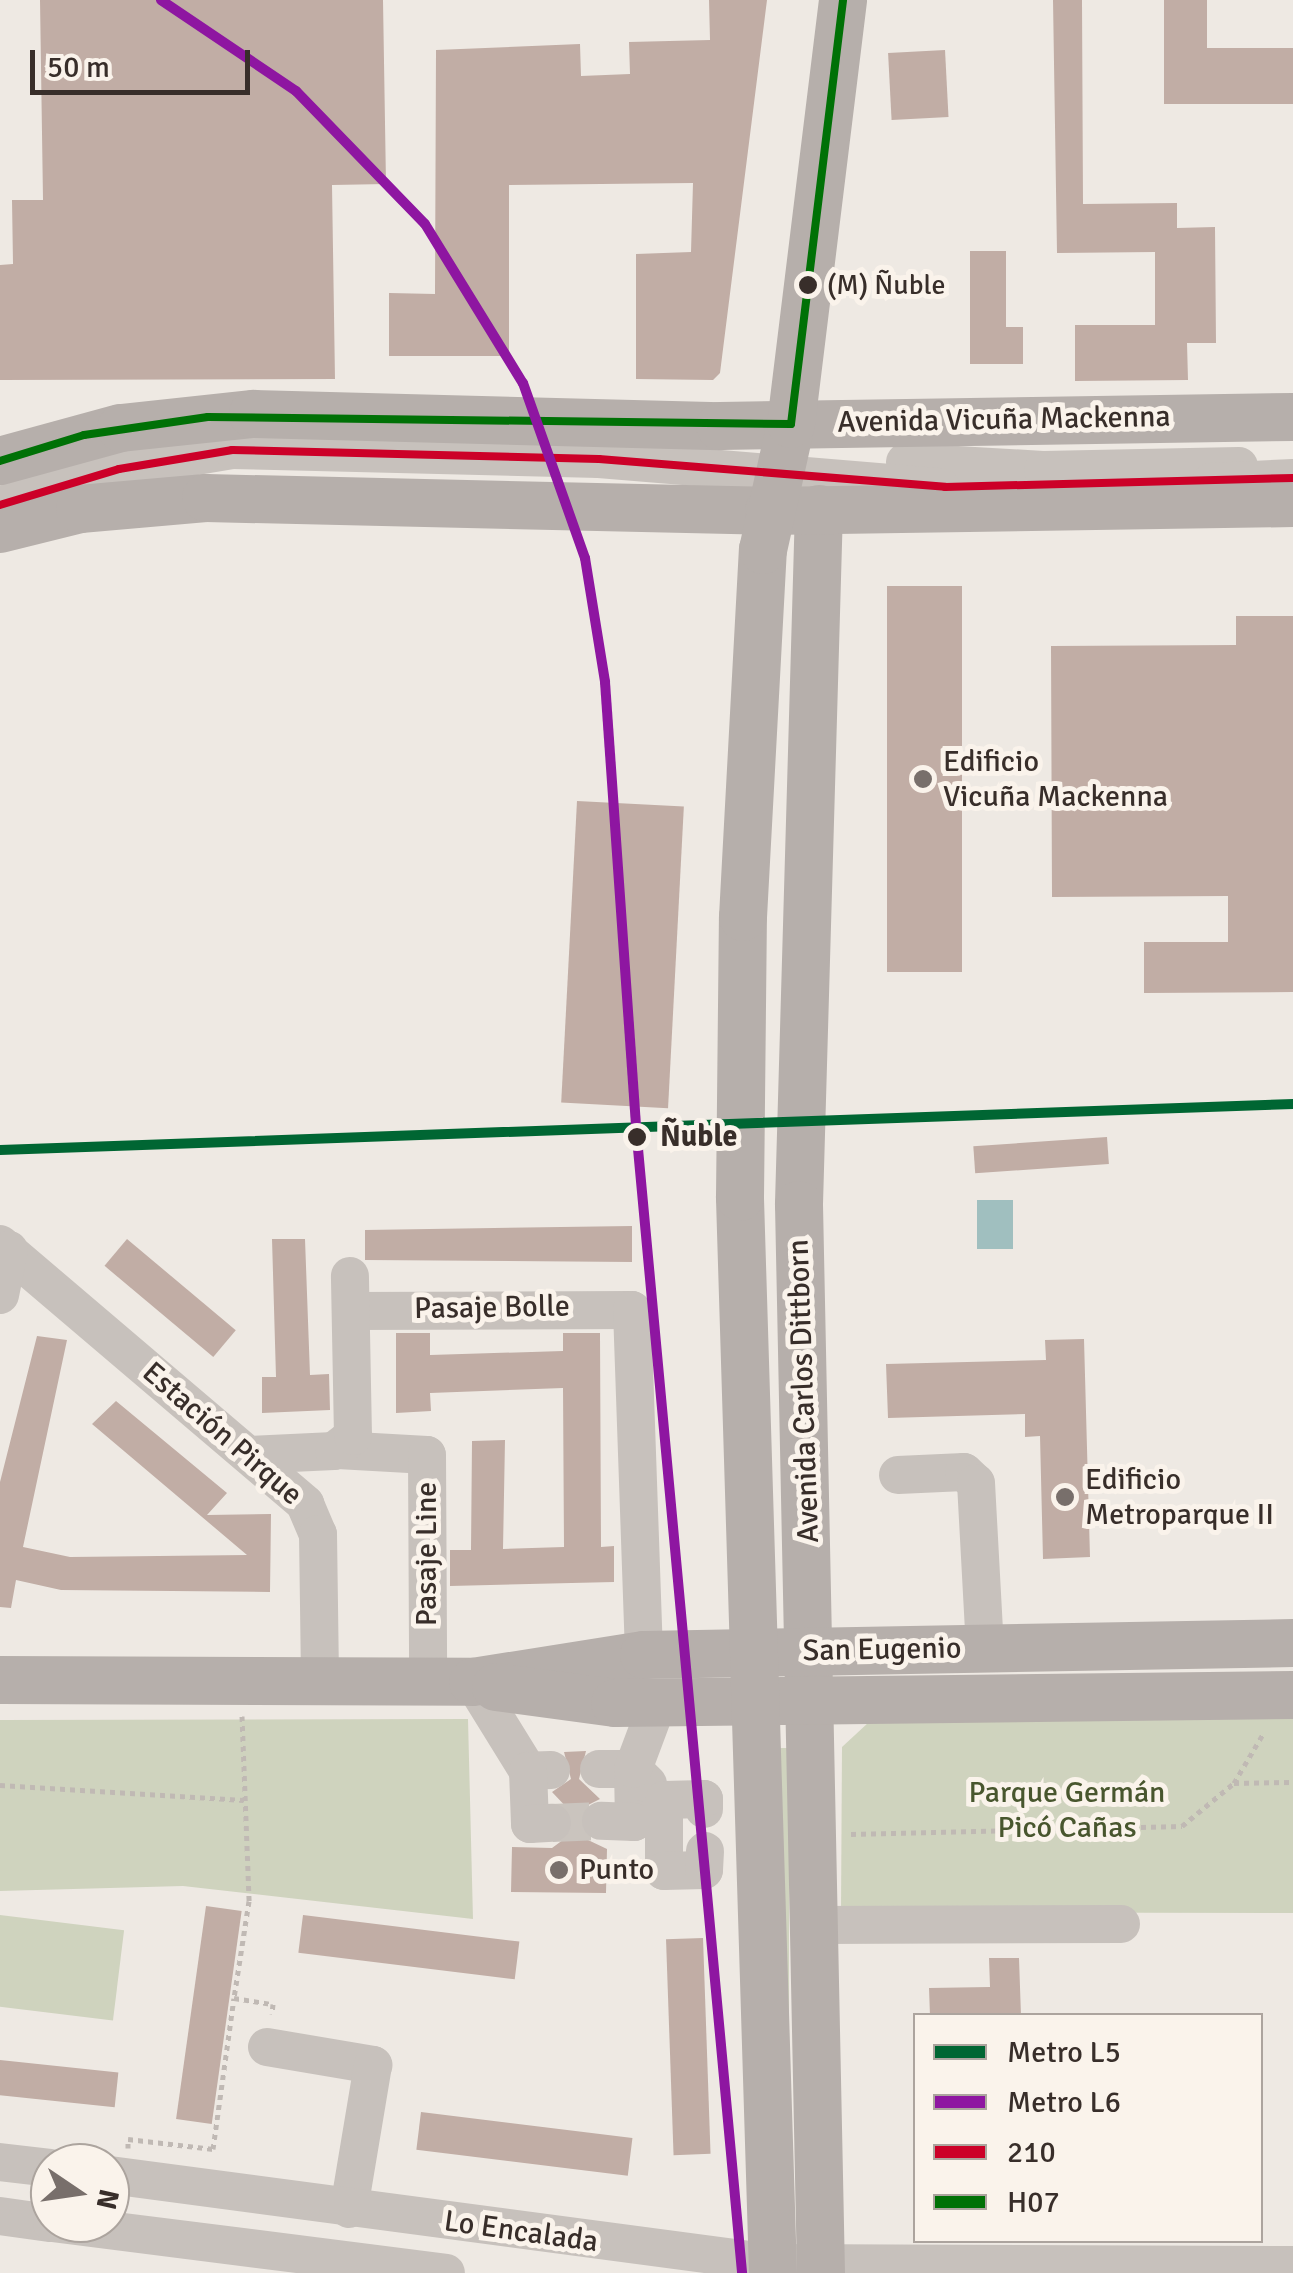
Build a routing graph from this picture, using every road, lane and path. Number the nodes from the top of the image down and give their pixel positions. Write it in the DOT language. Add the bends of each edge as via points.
graph roads {
  1 [pos="844,0"];
  2 [pos="1293,417"];
  3 [pos="0,461"];
  4 [pos="1293,462"];
  5 [pos="781,467"];
  6 [pos="1293,478"];
  7 [pos="0,488"];
  8 [pos="825,496"];
  9 [pos="1293,504"];
  10 [pos="0,506"];
  11 [pos="0,529"];
  12 [pos="4,1247"];
  13 [pos="0,1295"];
  14 [pos="338,1450"];
  15 [pos="250,1455"];
  16 [pos="898,1475"];
  17 [pos="1293,1644"];
  18 [pos="985,1649"];
  19 [pos="812,1652"];
  20 [pos="753,1653"];
  21 [pos="644,1655"];
  22 [pos="0,1680"];
  23 [pos="450,1683"];
  24 [pos="320,1684"];
  25 [pos="241,1685"];
  26 [pos="754,1700"];
  27 [pos="813,1700"];
  28 [pos="658,1702"];
  29 [pos="1282,1708"];
  30 [pos="756,1764"];
  31 [pos="1293,1782"];
  32 [pos="1234,1783"];
  33 [pos="0,1785"];
  34 [pos="244,1800"];
  35 [pos="633,1814"];
  36 [pos="552,1823"];
  37 [pos="816,1835"];
  38 [pos="762,1900"];
  39 [pos="1120,1924"];
  40 [pos="818,1925"];
  41 [pos="234,1998"];
  42 [pos="267,2047"];
  43 [pos="127,2143"];
  44 [pos="0,2162"];
  45 [pos="30,2166"];
  46 [pos="130,2178"];
  47 [pos="349,2209"];
  48 [pos="389,2214"];
  49 [pos="0,2216"];
  50 [pos="30,2220"];
  51 [pos="130,2234"];
  52 [pos="656,2262"];
  53 [pos="1293,2265"];
  54 [pos="773,2268"];
  55 [pos="822,2268"];
  56 [pos="944,2268"];
  57 [pos="380,2269"];
  58 [pos="446,2273"];
  1 -- 5 [label="main road"];
  2 -- 5 [label="main road, Avenida Vicuña Mackenna"];
  3 -- 5 [label="main road, Avenida Vicuña Mackenna" via="84,435 223,416"];
  4 -- 5 [label="street"];
  5 -- 7 [label="street" via="220,436 108,452"];
  5 -- 8 [label="main road, Avenida Vicuña Mackenna"];
  5 -- 10 [label="street" via="232,450 149,462"];
  5 -- 11 [label="main road, Avenida Vicuña Mackenna" via="98,506"];
  5 -- 20 [label="main road, Avenida Carlos Dittborn" via="748,775 740,1059"];
  6 -- 8 [label="street"];
  8 -- 9 [label="main road, Avenida Vicuña Mackenna"];
  8 -- 19 [label="main road, Avenida Carlos Dittborn" via="799,1206"];
  12 -- 13 [label="street"];
  12 -- 15 [label="street, Estación Pirque"];
  14 -- 15 [label="street, Pasaje Line"];
  14 -- 21 [label="street, Pasaje Bolle" via="355,1428 351,1293 632,1310"];
  14 -- 23 [label="street, Pasaje Line" via="427,1454"];
  15 -- 24 [label="street, Estación Pirque" via="305,1504 318,1534"];
  16 -- 18 [label="street" via="964,1472 976,1483"];
  17 -- 18 [label="main road, San Eugenio"];
  18 -- 19 [label="main road, San Eugenio"];
  19 -- 20 [label="main road, San Eugenio"];
  19 -- 27 [label="main road, Avenida Carlos Dittborn"];
  20 -- 21 [label="main road, San Eugenio"];
  20 -- 26 [label="main road, Avenida Carlos Dittborn"];
  21 -- 23 [label="main road, San Eugenio"];
  22 -- 25 [label="main road, San Eugenio"];
  23 -- 24 [label="main road, San Eugenio"];
  23 -- 28 [label="main road, San Eugenio" via="572,1700"];
  23 -- 36 [label="street" via="540,1770 530,1824"];
  24 -- 25 [label="main road, San Eugenio"];
  25 -- 34 [label="path"];
  26 -- 27 [label="main road, San Eugenio"];
  26 -- 28 [label="main road, San Eugenio"];
  26 -- 30 [label="main road, Avenida Carlos Dittborn"];
  27 -- 29 [label="main road, San Eugenio"];
  27 -- 37 [label="main road, Avenida Carlos Dittborn"];
  28 -- 35 [label="street" via="616,1769"];
  29 -- 32 [label="path"];
  30 -- 35 [label="street" via="704,1804"];
  30 -- 38 [label="main road, Avenida Carlos Dittborn"];
  31 -- 32 [label="path"];
  32 -- 37 [label="path" via="1182,1826"];
  33 -- 34 [label="path"];
  34 -- 41 [label="path" via="249,1901"];
  35 -- 38 [label="street" via="664,1871 704,1861"];
  37 -- 40 [label="main road, Avenida Carlos Dittborn"];
  38 -- 54 [label="main road, Avenida Carlos Dittborn"];
  39 -- 40 [label="street"];
  40 -- 55 [label="main road, Avenida Carlos Dittborn"];
  41 -- 42 [label="path" via="274,2004"];
  41 -- 43 [label="path" via="213,2150"];
  42 -- 47 [label="street" via="374,2065"];
  44 -- 45 [label="street"];
  46 -- 47 [label="street, Lo Encalada"];
  47 -- 48 [label="street, Lo Encalada"];
  48 -- 52 [label="street, Lo Encalada"];
  48 -- 57 [label="street"];
  49 -- 50 [label="street, Lo Encalada"];
  51 -- 57 [label="street, Lo Encalada"];
  52 -- 54 [label="street, Lo Encalada"];
  53 -- 56 [label="street, Lo Encalada"];
  54 -- 55 [label="street, Lo Encalada"];
  55 -- 56 [label="street, Lo Encalada"];
  57 -- 58 [label="street, Lo Encalada"];
}
